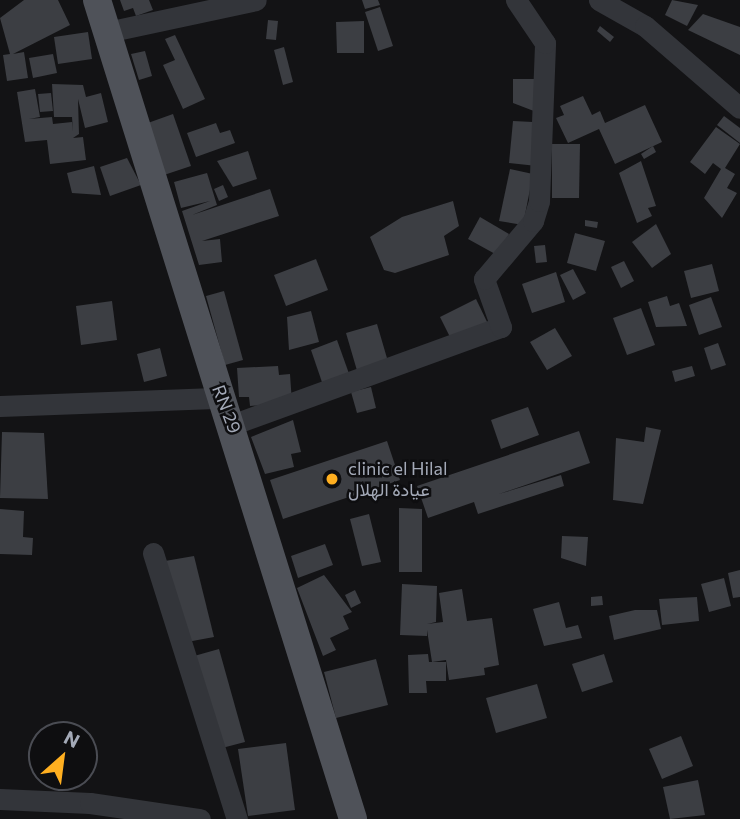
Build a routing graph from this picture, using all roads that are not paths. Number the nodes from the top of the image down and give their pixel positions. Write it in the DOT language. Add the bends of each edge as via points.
graph roads {
  1 [pos="97,0"];
  2 [pos="256,0"];
  3 [pos="516,0"];
  4 [pos="599,0"];
  5 [pos="107,32"];
  6 [pos="740,108"];
  7 [pos="222,398"];
  8 [pos="0,406"];
  9 [pos="234,425"];
  10 [pos="153,554"];
  11 [pos="0,799"];
  12 [pos="163,815"];
  13 [pos="201,819"];
  14 [pos="237,819"];
  15 [pos="353,819"];
  1 -- 5 [label="main road, RN 29 / RN 29"];
  2 -- 5 [label="street"];
  3 -- 9 [label="street" via="545,43 539,201 533,220 484,279 501,327"];
  4 -- 6 [label="street" via="645,26"];
  5 -- 7 [label="main road, RN 29 / RN 29"];
  7 -- 8 [label="street"];
  7 -- 9 [label="main road, RN 29 / RN 29"];
  9 -- 15 [label="main road, RN 29 / RN 29"];
  10 -- 14 [label="street"];
  11 -- 12 [label="street"];
  12 -- 13 [label="street"];
}
